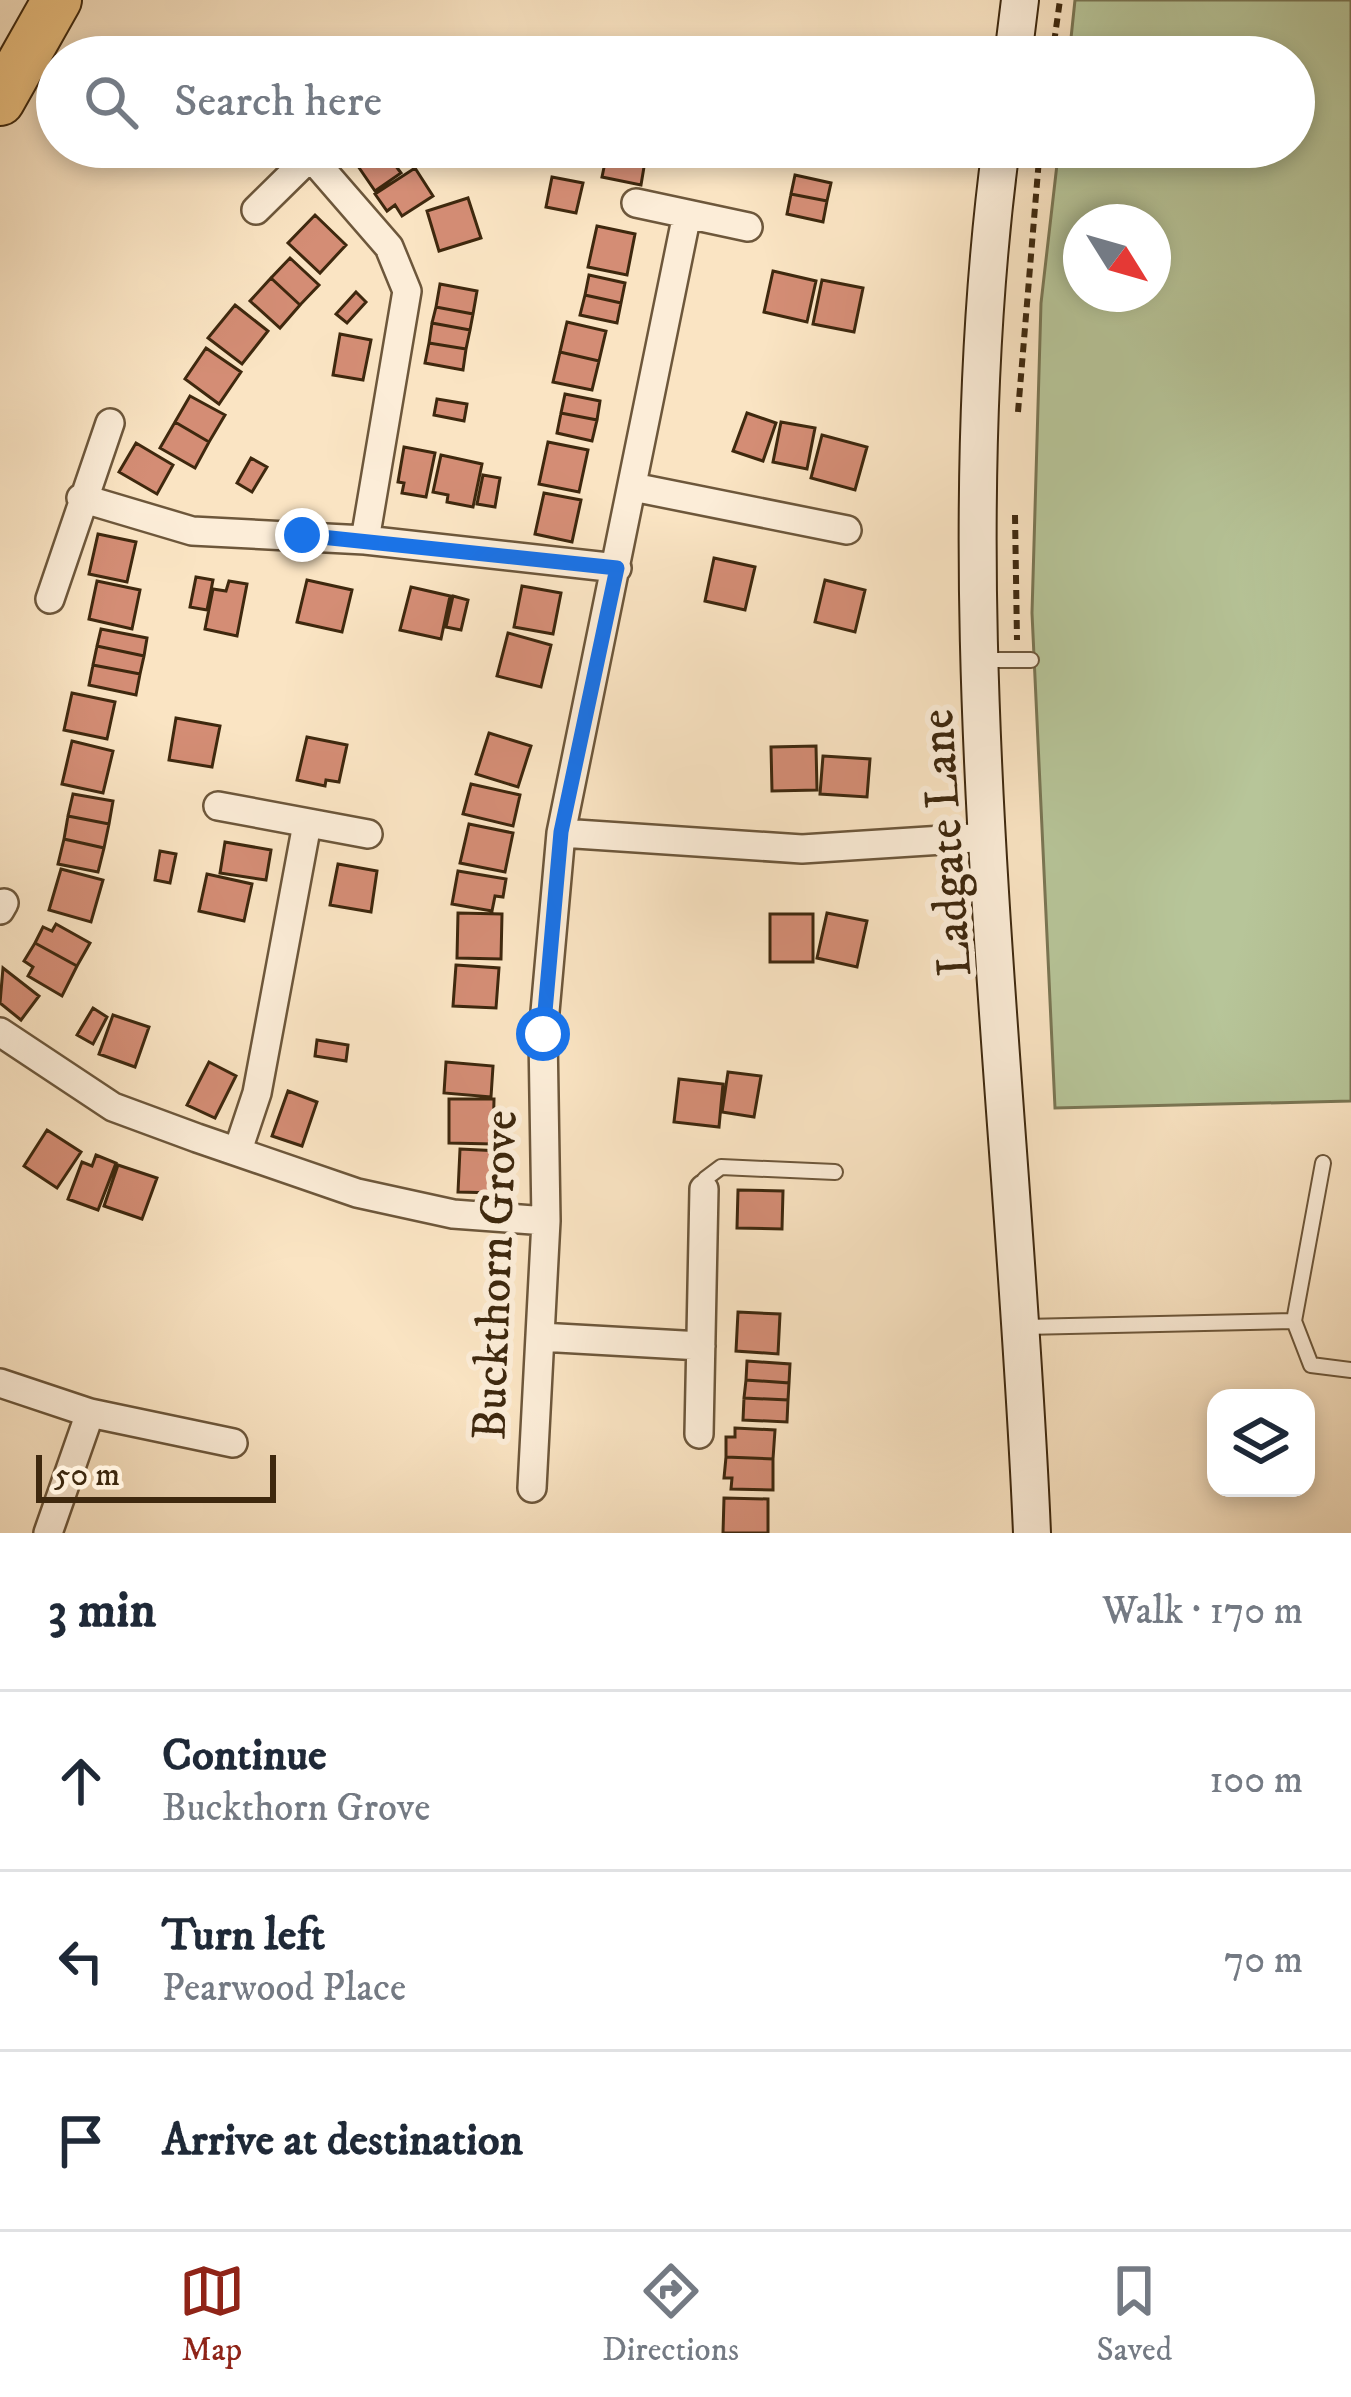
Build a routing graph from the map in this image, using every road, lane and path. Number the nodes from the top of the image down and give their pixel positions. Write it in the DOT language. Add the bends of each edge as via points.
graph roads {
  1 [pos="57,0"];
  2 [pos="1020,0"];
  3 [pos="1060,0"];
  4 [pos="37,36"];
  5 [pos="1015,36"];
  6 [pos="1055,36"];
  7 [pos="36,37"];
  8 [pos="0,101"];
  9 [pos="299,168"];
  10 [pos="327,168"];
  11 [pos="997,168"];
  12 [pos="1038,168"];
  13 [pos="636,203"];
  14 [pos="256,210"];
  15 [pos="688,214"];
  16 [pos="748,227"];
  17 [pos="1018,415"];
  18 [pos="110,423"];
  19 [pos="633,487"];
  20 [pos="81,498"];
  21 [pos="1015,505"];
  22 [pos="848,530"];
  23 [pos="365,540"];
  24 [pos="617,568"];
  25 [pos="50,599"];
  26 [pos="980,660"];
  27 [pos="1024,660"];
  28 [pos="218,806"];
  29 [pos="307,824"];
  30 [pos="561,832"];
  31 [pos="368,834"];
  32 [pos="990,837"];
  33 [pos="0,1032"];
  34 [pos="238,1150"];
  35 [pos="1323,1162"];
  36 [pos="835,1172"];
  37 [pos="704,1189"];
  38 [pos="546,1221"];
  39 [pos="1294,1321"];
  40 [pos="1024,1327"];
  41 [pos="540,1337"];
  42 [pos="701,1346"];
  43 [pos="1351,1370"];
  44 [pos="0,1383"];
  45 [pos="90,1412"];
  46 [pos="699,1434"];
  47 [pos="232,1443"];
  48 [pos="532,1488"];
  49 [pos="48,1533"];
  50 [pos="1032,1533"];
  1 -- 4 [label="highway"];
  2 -- 5 [label="main road"];
  3 -- 6 [label="path"];
  7 -- 8 [label="highway"];
  9 -- 14 [label="street"];
  10 -- 23 [label="street" via="389,247 407,291"];
  11 -- 26 [label="main road, Ladgate Lane" via="988,243"];
  12 -- 17 [label="path"];
  13 -- 15 [label="street"];
  15 -- 16 [label="street"];
  15 -- 19 [label="street, Buckthorn Grove"];
  18 -- 20 [label="street"];
  19 -- 22 [label="street"];
  19 -- 24 [label="street, Buckthorn Grove"];
  20 -- 23 [label="street" via="192,531"];
  20 -- 25 [label="street"];
  21 -- 27 [label="path"];
  23 -- 24 [label="street"];
  24 -- 30 [label="street, Buckthorn Grove"];
  26 -- 27 [label="lane"];
  26 -- 32 [label="main road, Ladgate Lane"];
  28 -- 29 [label="street"];
  29 -- 31 [label="street"];
  29 -- 34 [label="street"];
  30 -- 32 [label="street" via="802,849"];
  30 -- 38 [label="street, Buckthorn Grove" via="543,1034"];
  32 -- 40 [label="main road, Ladgate Lane"];
  33 -- 34 [label="street" via="112,1107"];
  34 -- 38 [label="street" via="358,1192 453,1214"];
  35 -- 39 [label="lane"];
  36 -- 37 [label="lane" via="722,1166"];
  37 -- 42 [label="street"];
  38 -- 41 [label="street, Buckthorn Grove"];
  39 -- 40 [label="lane"];
  39 -- 43 [label="lane" via="1311,1365"];
  40 -- 50 [label="main road, Ladgate Lane"];
  41 -- 42 [label="street"];
  41 -- 48 [label="street, Buckthorn Grove"];
  42 -- 46 [label="street"];
  44 -- 45 [label="street"];
  45 -- 47 [label="street"];
  45 -- 49 [label="street"];
}
